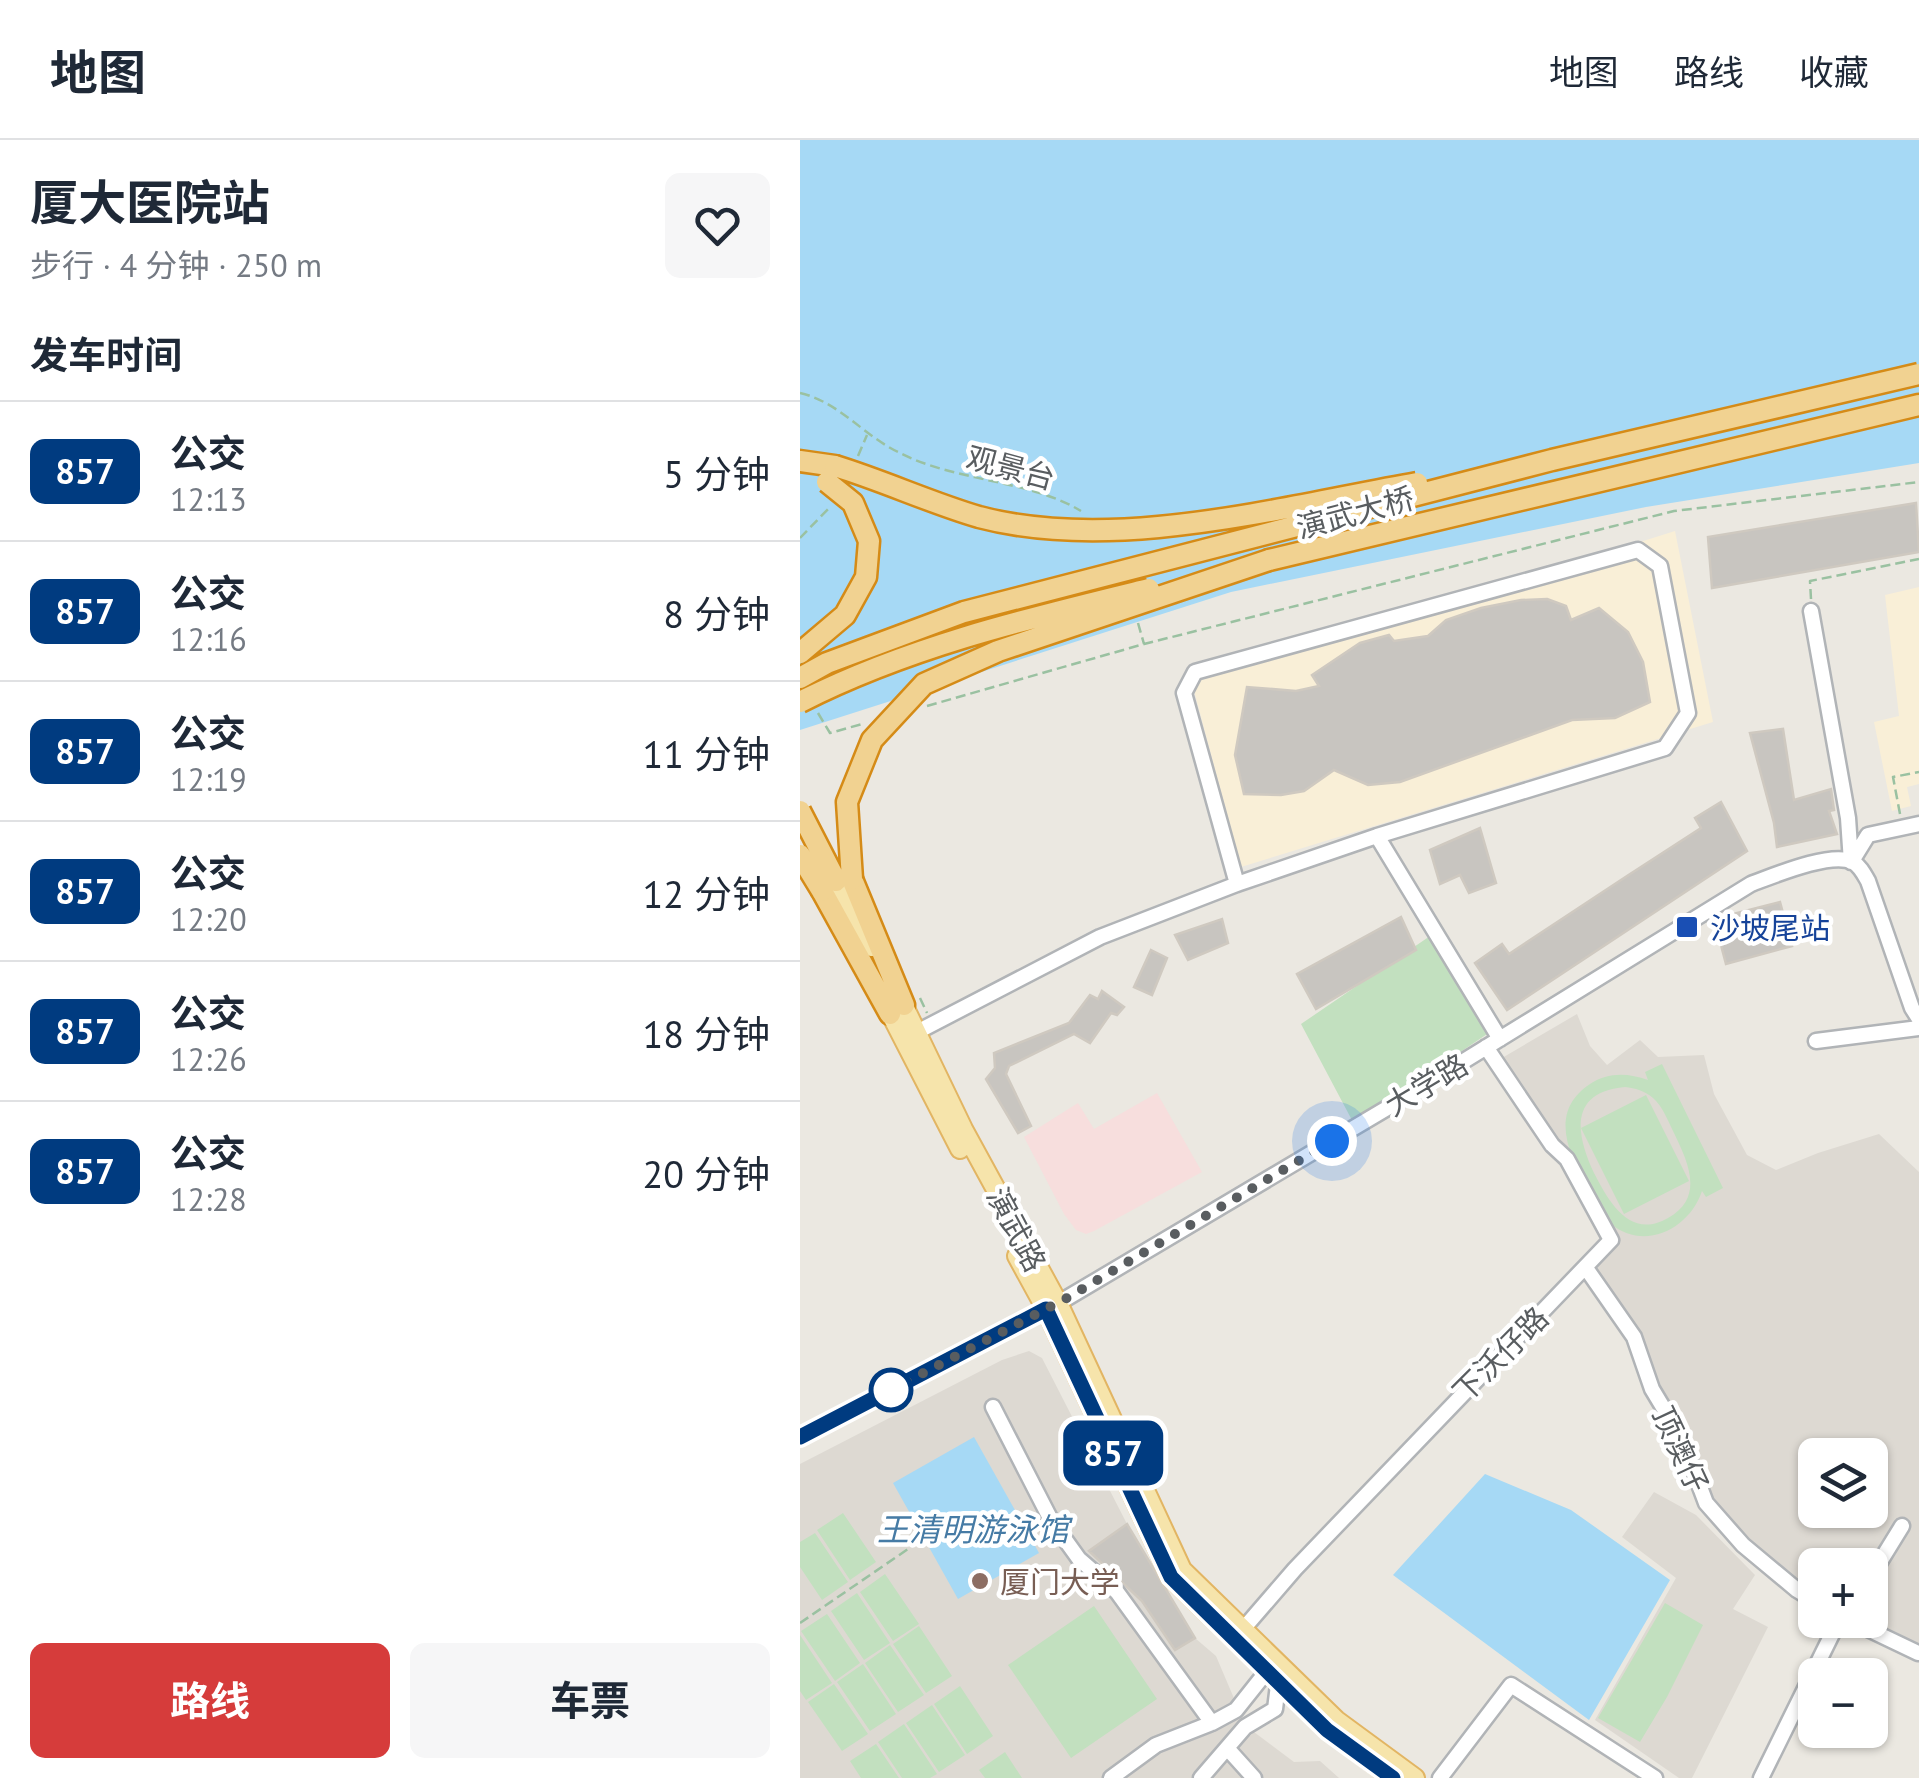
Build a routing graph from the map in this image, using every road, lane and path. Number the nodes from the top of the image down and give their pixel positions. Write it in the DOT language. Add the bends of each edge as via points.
graph roads {
  1 [pos="1919,374"];
  2 [pos="800,393"];
  3 [pos="1919,406"];
  4 [pos="1552,460"];
  5 [pos="800,461"];
  6 [pos="800,473"];
  7 [pos="1919,482"];
  8 [pos="1080,511"];
  9 [pos="1919,558"];
  10 [pos="1269,560"];
  11 [pos="1812,611"];
  12 [pos="1137,620"];
  13 [pos="1144,644"];
  14 [pos="800,653"];
  15 [pos="800,678"];
  16 [pos="800,702"];
  17 [pos="917,709"];
  18 [pos="864,724"];
  19 [pos="830,734"];
  20 [pos="1919,772"];
  21 [pos="800,812"];
  22 [pos="1900,816"];
  23 [pos="1919,824"];
  24 [pos="800,832"];
  25 [pos="1378,836"];
  26 [pos="800,856"];
  27 [pos="1851,862"];
  28 [pos="835,884"];
  29 [pos="1237,884"];
  30 [pos="903,1002"];
  31 [pos="1919,1018"];
  32 [pos="924,1028"];
  33 [pos="1919,1028"];
  34 [pos="1500,1038"];
  35 [pos="1816,1041"];
  36 [pos="1486,1047"];
  37 [pos="1586,1268"];
  38 [pos="1052,1306"];
  39 [pos="993,1407"];
  40 [pos="800,1437"];
  41 [pos="1902,1526"];
  42 [pos="908,1548"];
  43 [pos="1888,1549"];
  44 [pos="1798,1591"];
  45 [pos="800,1622"];
  46 [pos="1239,1634"];
  47 [pos="1830,1638"];
  48 [pos="1887,1638"];
  49 [pos="1918,1653"];
  50 [pos="1267,1671"];
  51 [pos="1293,1696"];
  52 [pos="1212,1723"];
  53 [pos="1227,1748"];
  54 [pos="1111,1778"];
  55 [pos="1200,1778"];
  56 [pos="1254,1778"];
  57 [pos="1393,1778"];
  58 [pos="1415,1778"];
  59 [pos="1440,1778"];
  60 [pos="1655,1778"];
  61 [pos="1760,1778"];
  1 -- 4 [label="highway, 演武大桥, bridge"];
  2 -- 8 [label="path, 观景台" via="834,406 868,434 932,468 1048,496"];
  3 -- 10 [label="highway, 演武大桥"];
  4 -- 5 [label="highway, bridge" via="1165,528 1056,528 980,517 848,470"];
  4 -- 15 [label="highway, 演武大桥, bridge" via="964,612"];
  6 -- 14 [label="highway, bridge" via="827,482 853,503 869,541 866,576 845,615"];
  7 -- 13 [label="path" via="1674,510"];
  9 -- 11 [label="path" via="1810,580"];
  10 -- 16 [label="highway, 演武大桥, bridge" via="998,626 847,678"];
  10 -- 28 [label="highway, bridge" via="998,651 924,684 872,740 846,802"];
  11 -- 27 [label="street"];
  12 -- 13 [label="path"];
  13 -- 17 [label="path"];
  18 -- 19 [label="path"];
  20 -- 22 [label="path" via="1893,777"];
  21 -- 28 [label="highway, bridge"];
  23 -- 27 [label="street" via="1868,835"];
  24 -- 28 [label="highway"];
  25 -- 29 [label="street"];
  25 -- 29 [label="street" via="1665,748 1688,713 1660,566 1638,550 1195,672 1184,693"];
  25 -- 34 [label="street"];
  26 -- 28 [label="highway, bridge"];
  27 -- 31 [label="street" via="1868,881"];
  27 -- 34 [label="street, 大学路" via="1792,869 1751,884"];
  28 -- 30 [label="highway"];
  28 -- 30 [label="highway"];
  29 -- 32 [label="street" via="1100,937"];
  30 -- 32 [label="main road, 演武路"];
  30 -- 32 [label="path"];
  30 -- 38 [label="main road, 演武路"];
  32 -- 38 [label="main road, 演武路" via="963,1129"];
  33 -- 35 [label="street"];
  34 -- 36 [label="street, 大学路"];
  36 -- 37 [label="street, 下沃仔路" via="1567,1159 1611,1240"];
  36 -- 38 [label="street, 大学路"];
  37 -- 44 [label="street, 顶澳仔" via="1634,1337 1706,1503"];
  37 -- 46 [label="street, 下沃仔路"];
  38 -- 40 [label="street, 大学路"];
  38 -- 46 [label="main road, 演武路" via="1171,1577"];
  39 -- 52 [label="street" via="1051,1520 1079,1559 1117,1592"];
  41 -- 43 [label="street"];
  42 -- 45 [label="path"];
  46 -- 50 [label="main road, 演武路"];
  46 -- 58 [label="main road, 演武路" via="1336,1720"];
  47 -- 61 [label="street"];
  48 -- 49 [label="street"];
  50 -- 51 [label="main road, 演武路"];
  50 -- 52 [label="street" via="1236,1710"];
  51 -- 53 [label="street" via="1278,1685 1275,1709"];
  51 -- 57 [label="main road, 演武路"];
  52 -- 54 [label="street" via="1156,1745"];
  53 -- 55 [label="street"];
  53 -- 56 [label="street"];
  59 -- 60 [label="street" via="1512,1685"];
}
